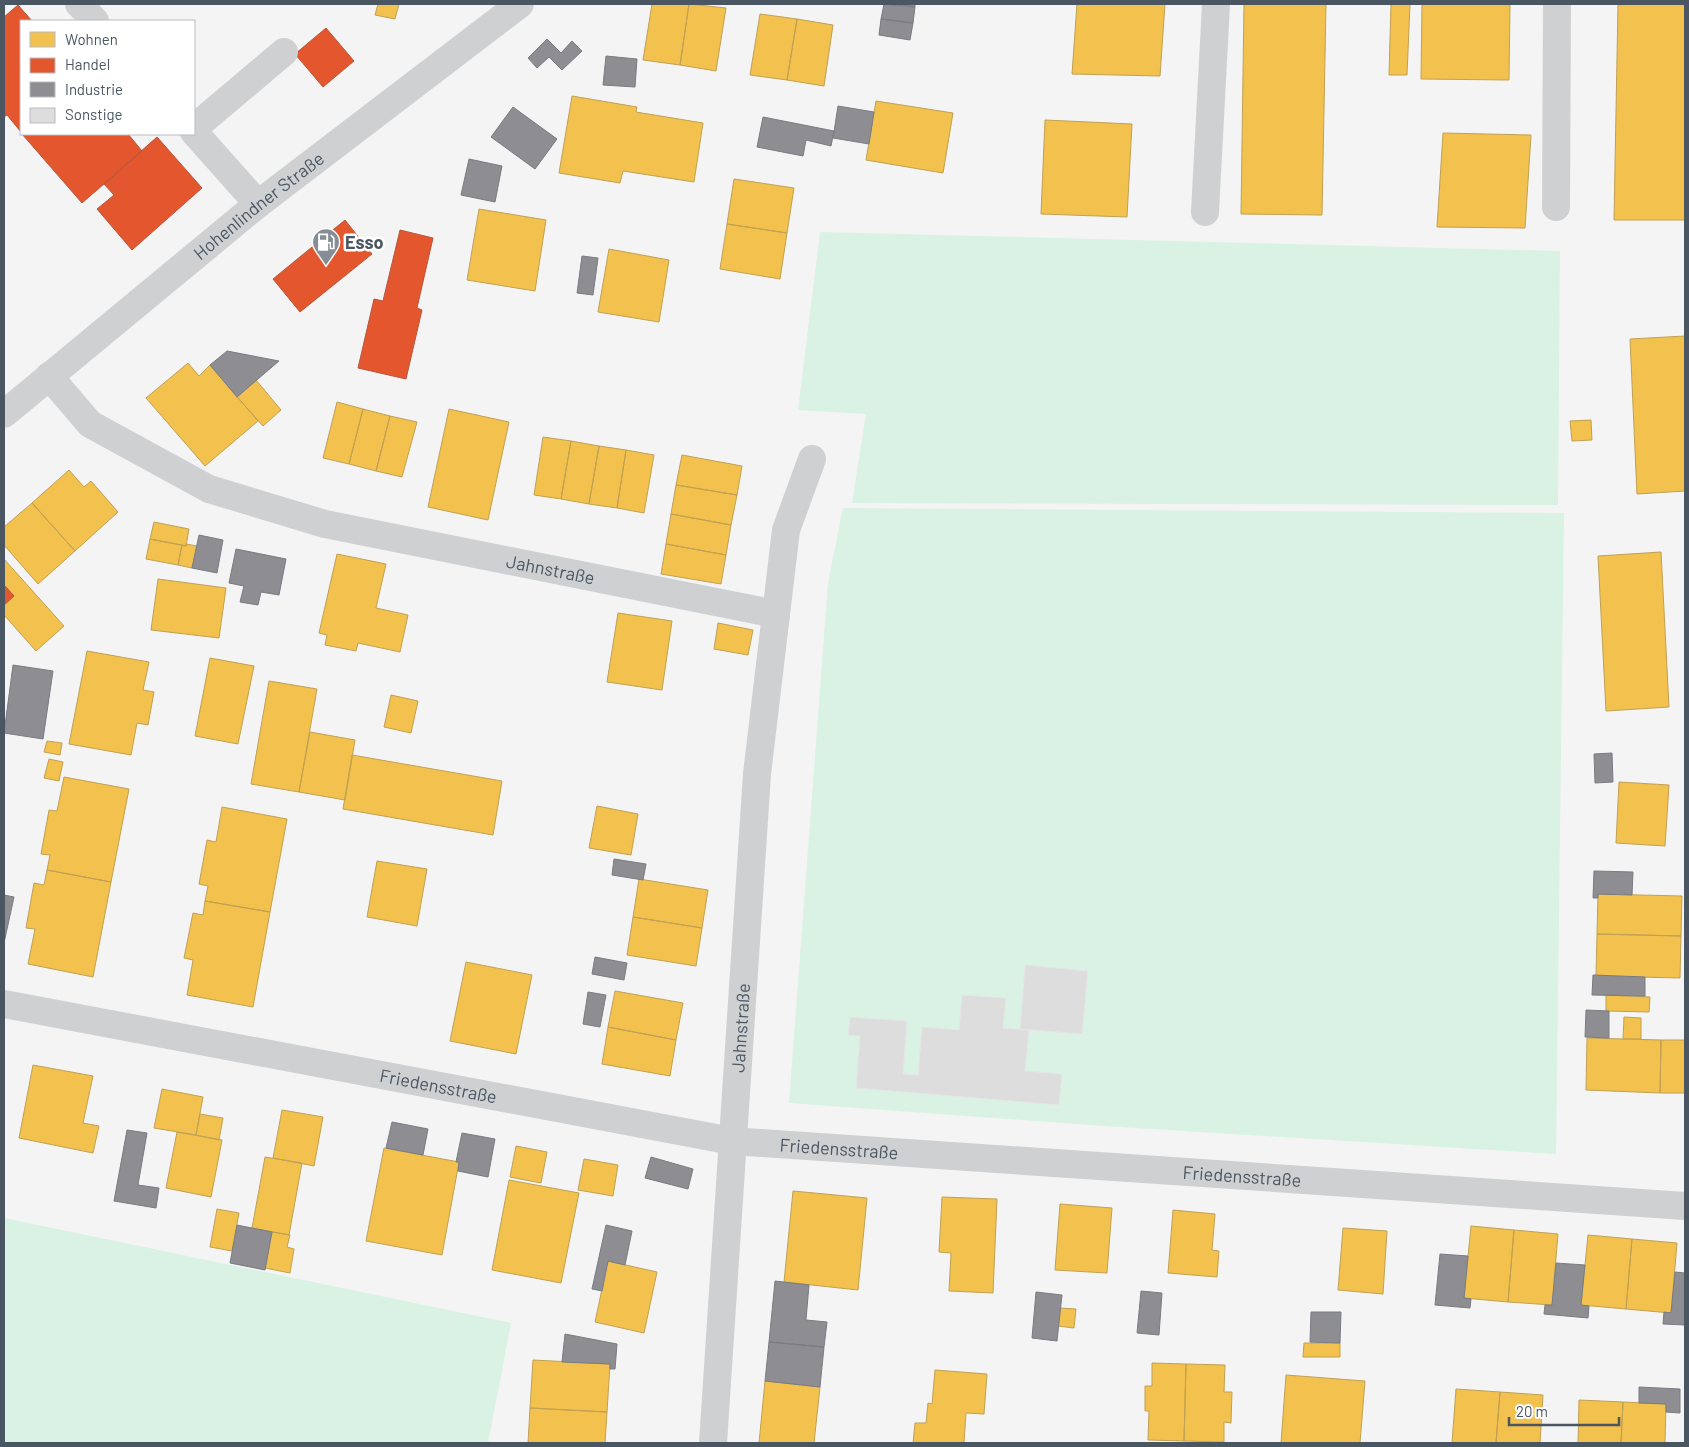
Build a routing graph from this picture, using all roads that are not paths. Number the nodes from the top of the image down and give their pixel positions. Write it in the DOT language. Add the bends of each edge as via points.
graph roads {
  1 [pos="79,4"];
  2 [pos="520,4"];
  3 [pos="1216,4"];
  4 [pos="1557,4"];
  5 [pos="94,20"];
  6 [pos="284,52"];
  7 [pos="195,129"];
  8 [pos="195,131"];
  9 [pos="258,204"];
  10 [pos="1556,207"];
  11 [pos="1205,212"];
  12 [pos="49,376"];
  13 [pos="4,414"];
  14 [pos="812,459"];
  15 [pos="776,614"];
  16 [pos="4,1004"];
  17 [pos="732,1141"];
  18 [pos="1685,1206"];
  19 [pos="713,1443"];
  1 -- 5 [label="street"];
  2 -- 9 [label="street, Hohenlindner Straße"];
  3 -- 11 [label="street"];
  4 -- 10 [label="street"];
  6 -- 7 [label="street"];
  8 -- 9 [label="street"];
  9 -- 12 [label="street, Hohenlindner Straße"];
  12 -- 13 [label="street, Hohenlindner Straße"];
  12 -- 15 [label="street, Jahnstraße" via="90,424 209,489 325,524"];
  14 -- 15 [label="street, Jahnstraße" via="786,530"];
  15 -- 17 [label="street, Jahnstraße" via="757,774"];
  16 -- 17 [label="street, Friedensstraße"];
  17 -- 18 [label="street, Friedensstraße"];
  17 -- 19 [label="street, Jahnstraße"];
}
